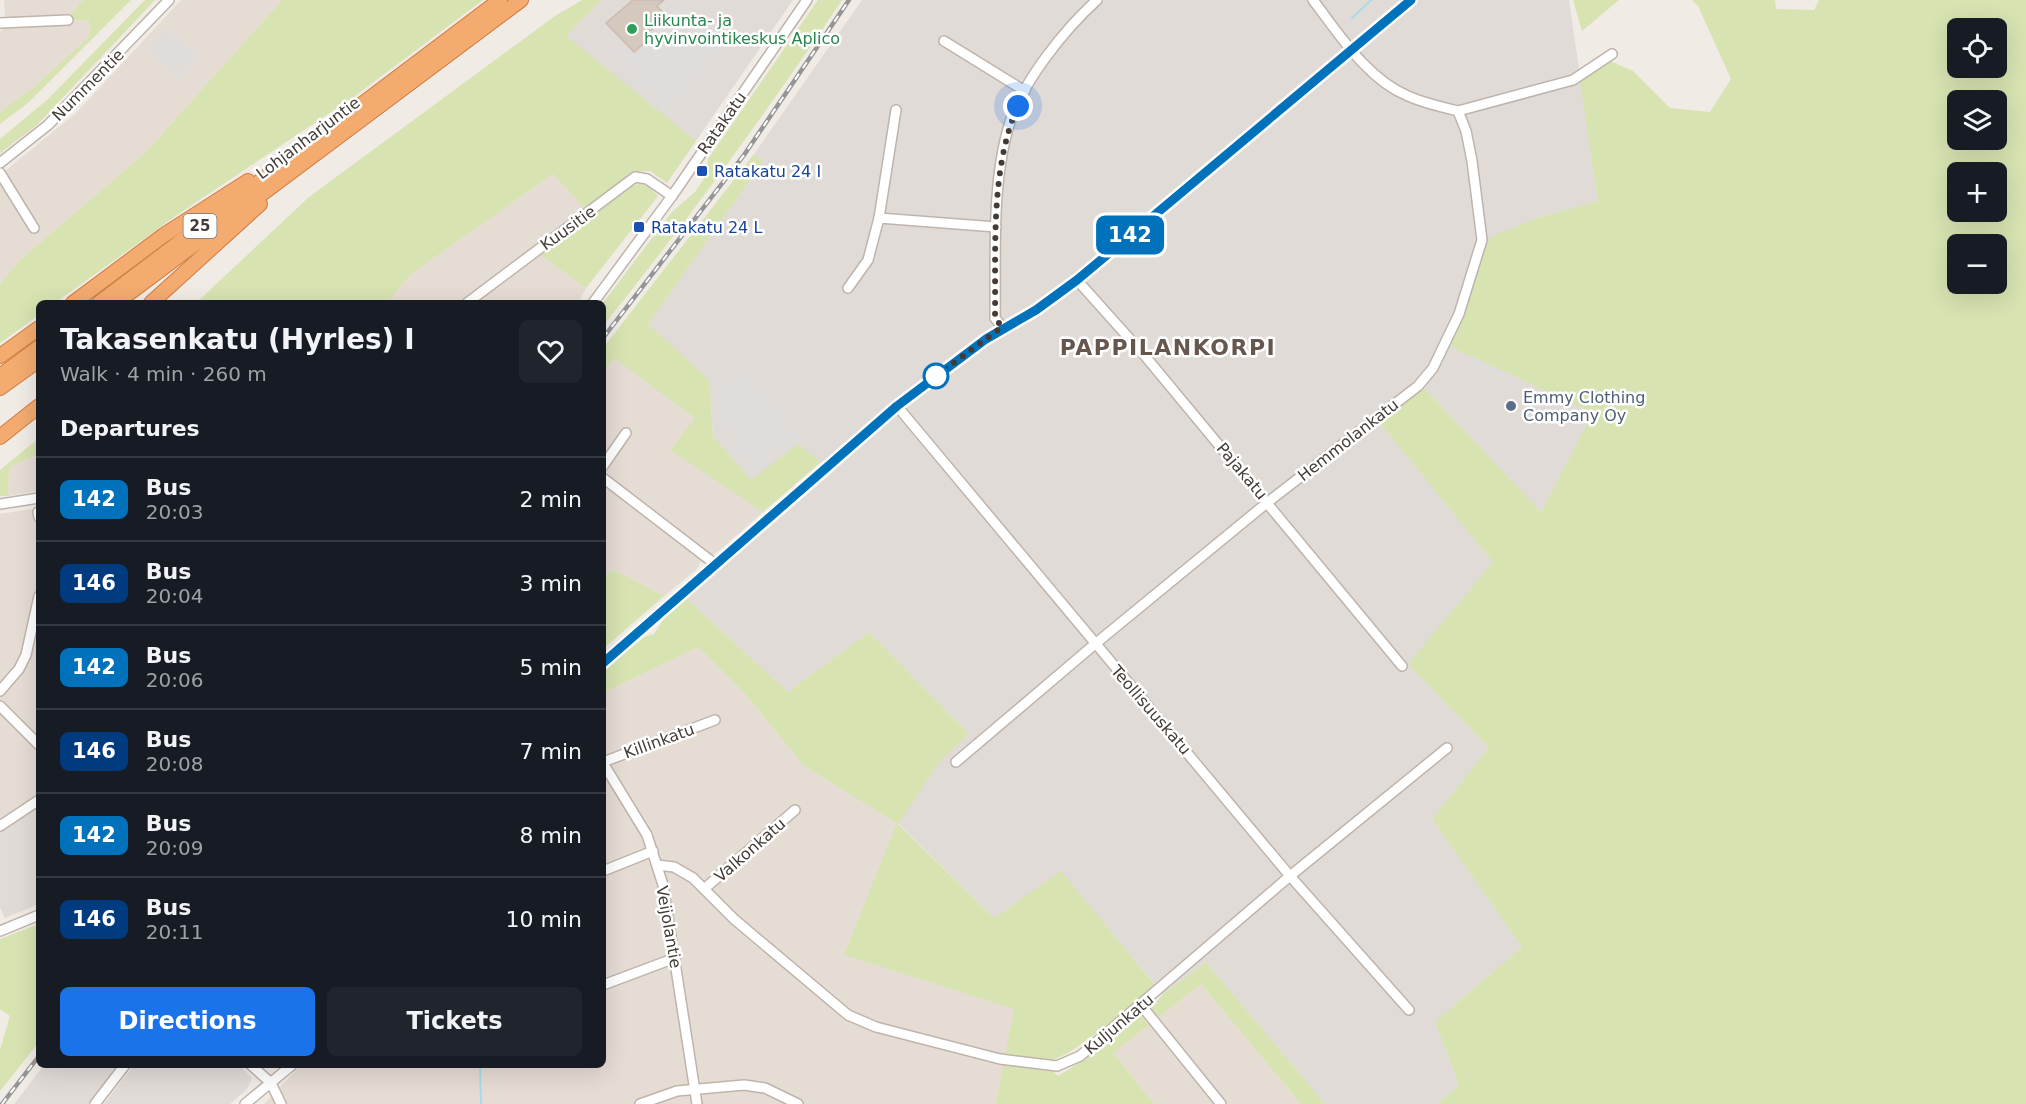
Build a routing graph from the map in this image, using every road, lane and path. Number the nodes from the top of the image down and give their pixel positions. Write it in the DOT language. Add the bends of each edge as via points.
graph roads {
  1 [pos="169,0"];
  2 [pos="500,0"];
  3 [pos="521,0"];
  4 [pos="807,0"];
  5 [pos="1097,0"];
  6 [pos="1313,0"];
  7 [pos="1411,0"];
  8 [pos="68,20"];
  9 [pos="0,23"];
  10 [pos="944,41"];
  11 [pos="1351,49"];
  12 [pos="1612,54"];
  13 [pos="1025,91"];
  14 [pos="896,110"];
  15 [pos="1458,111"];
  16 [pos="306,153"];
  17 [pos="0,163"];
  18 [pos="0,172"];
  19 [pos="672,196"];
  20 [pos="879,218"];
  21 [pos="996,227"];
  22 [pos="34,228"];
  23 [pos="1077,280"];
  24 [pos="849,288"];
  25 [pos="77,300"];
  26 [pos="103,300"];
  27 [pos="120,300"];
  28 [pos="154,300"];
  29 [pos="471,300"];
  30 [pos="595,300"];
  31 [pos="1002,327"];
  32 [pos="36,330"];
  33 [pos="36,349"];
  34 [pos="0,356"];
  35 [pos="36,362"];
  36 [pos="0,376"];
  37 [pos="0,388"];
  38 [pos="897,406"];
  39 [pos="36,408"];
  40 [pos="626,433"];
  41 [pos="0,437"];
  42 [pos="606,462"];
  43 [pos="606,480"];
  44 [pos="36,498"];
  45 [pos="1268,502"];
  46 [pos="0,503"];
  47 [pos="715,564"];
  48 [pos="36,610"];
  49 [pos="1095,644"];
  50 [pos="606,660"];
  51 [pos="1402,666"];
  52 [pos="0,691"];
  53 [pos="0,706"];
  54 [pos="715,720"];
  55 [pos="36,742"];
  56 [pos="1447,748"];
  57 [pos="606,762"];
  58 [pos="956,762"];
  59 [pos="606,768"];
  60 [pos="36,802"];
  61 [pos="795,810"];
  62 [pos="0,826"];
  63 [pos="653,851"];
  64 [pos="657,865"];
  65 [pos="606,870"];
  66 [pos="1290,876"];
  67 [pos="704,889"];
  68 [pos="36,916"];
  69 [pos="0,931"];
  70 [pos="675,958"];
  71 [pos="606,984"];
  72 [pos="1141,1005"];
  73 [pos="1409,1010"];
  74 [pos="123,1068"];
  75 [pos="254,1068"];
  76 [pos="288,1068"];
  77 [pos="271,1083"];
  78 [pos="696,1090"];
  79 [pos="94,1104"];
  80 [pos="245,1104"];
  81 [pos="281,1104"];
  82 [pos="640,1104"];
  83 [pos="697,1104"];
  84 [pos="798,1104"];
  85 [pos="1221,1104"];
  1 -- 17 [label="street, Nummentie" via="48,124"];
  2 -- 16 [label="highway, Lohjanharjuntie / 25"];
  3 -- 16 [label="highway, Lohjanharjuntie / 25"];
  4 -- 19 [label="street, Ratakatu"];
  5 -- 13 [label="street" via="1054,48"];
  6 -- 11 [label="street"];
  7 -- 11 [label="street"];
  8 -- 9 [label="street"];
  10 -- 13 [label="street"];
  11 -- 15 [label="street" via="1406,96"];
  11 -- 23 [label="street"];
  12 -- 15 [label="street" via="1573,80"];
  13 -- 21 [label="street" via="1011,122 1003,159"];
  14 -- 20 [label="street"];
  15 -- 45 [label="street, Hemmolankatu" via="1472,161 1482,240 1459,314 1440,357 1418,386"];
  16 -- 25 [label="highway" via="224,195"];
  16 -- 26 [label="highway, Lohjanharjuntie / 25"];
  16 -- 27 [label="highway, Lohjanharjuntie / 25"];
  16 -- 28 [label="highway"];
  18 -- 22 [label="street"];
  19 -- 29 [label="street, Kuusitie" via="647,179 635,177"];
  19 -- 30 [label="street, Ratakatu"];
  20 -- 21 [label="street"];
  20 -- 24 [label="street" via="868,260"];
  21 -- 31 [label="street" via="995,318"];
  23 -- 31 [label="street" via="1036,310"];
  23 -- 45 [label="street, Pajakatu"];
  31 -- 38 [label="street"];
  32 -- 34 [label="highway"];
  33 -- 36 [label="highway"];
  35 -- 37 [label="highway"];
  38 -- 47 [label="street"];
  38 -- 49 [label="street, Teollisuuskatu"];
  39 -- 41 [label="highway"];
  40 -- 42 [label="street"];
  43 -- 47 [label="street"];
  44 -- 46 [label="street"];
  45 -- 49 [label="street, Hemmolankatu"];
  45 -- 51 [label="street, Pajakatu"];
  47 -- 50 [label="street"];
  48 -- 52 [label="street" via="26,655"];
  49 -- 58 [label="street, Hemmolankatu"];
  49 -- 66 [label="street, Teollisuuskatu"];
  53 -- 55 [label="street"];
  54 -- 57 [label="street, Killinkatu"];
  56 -- 66 [label="street, Kuljunkatu"];
  59 -- 63 [label="street, Veijolantie"];
  60 -- 62 [label="street"];
  61 -- 67 [label="street, Valkonkatu"];
  63 -- 64 [label="street, Veijolantie"];
  63 -- 65 [label="street"];
  64 -- 67 [label="street, Kuljunkatu" via="683,871"];
  64 -- 70 [label="street, Veijolantie"];
  66 -- 72 [label="street, Kuljunkatu"];
  66 -- 73 [label="street, Teollisuuskatu"];
  67 -- 72 [label="street, Kuljunkatu" via="848,1015 876,1027 1000,1059 1057,1066 1080,1056"];
  68 -- 69 [label="street"];
  70 -- 71 [label="street"];
  70 -- 78 [label="street, Veijolantie"];
  72 -- 85 [label="street"];
  74 -- 79 [label="street"];
  75 -- 77 [label="street"];
  76 -- 77 [label="street"];
  77 -- 80 [label="street"];
  77 -- 81 [label="street"];
  78 -- 82 [label="street" via="677,1091"];
  78 -- 83 [label="street, Veijolantie"];
  78 -- 84 [label="street" via="756,1085"];
}
